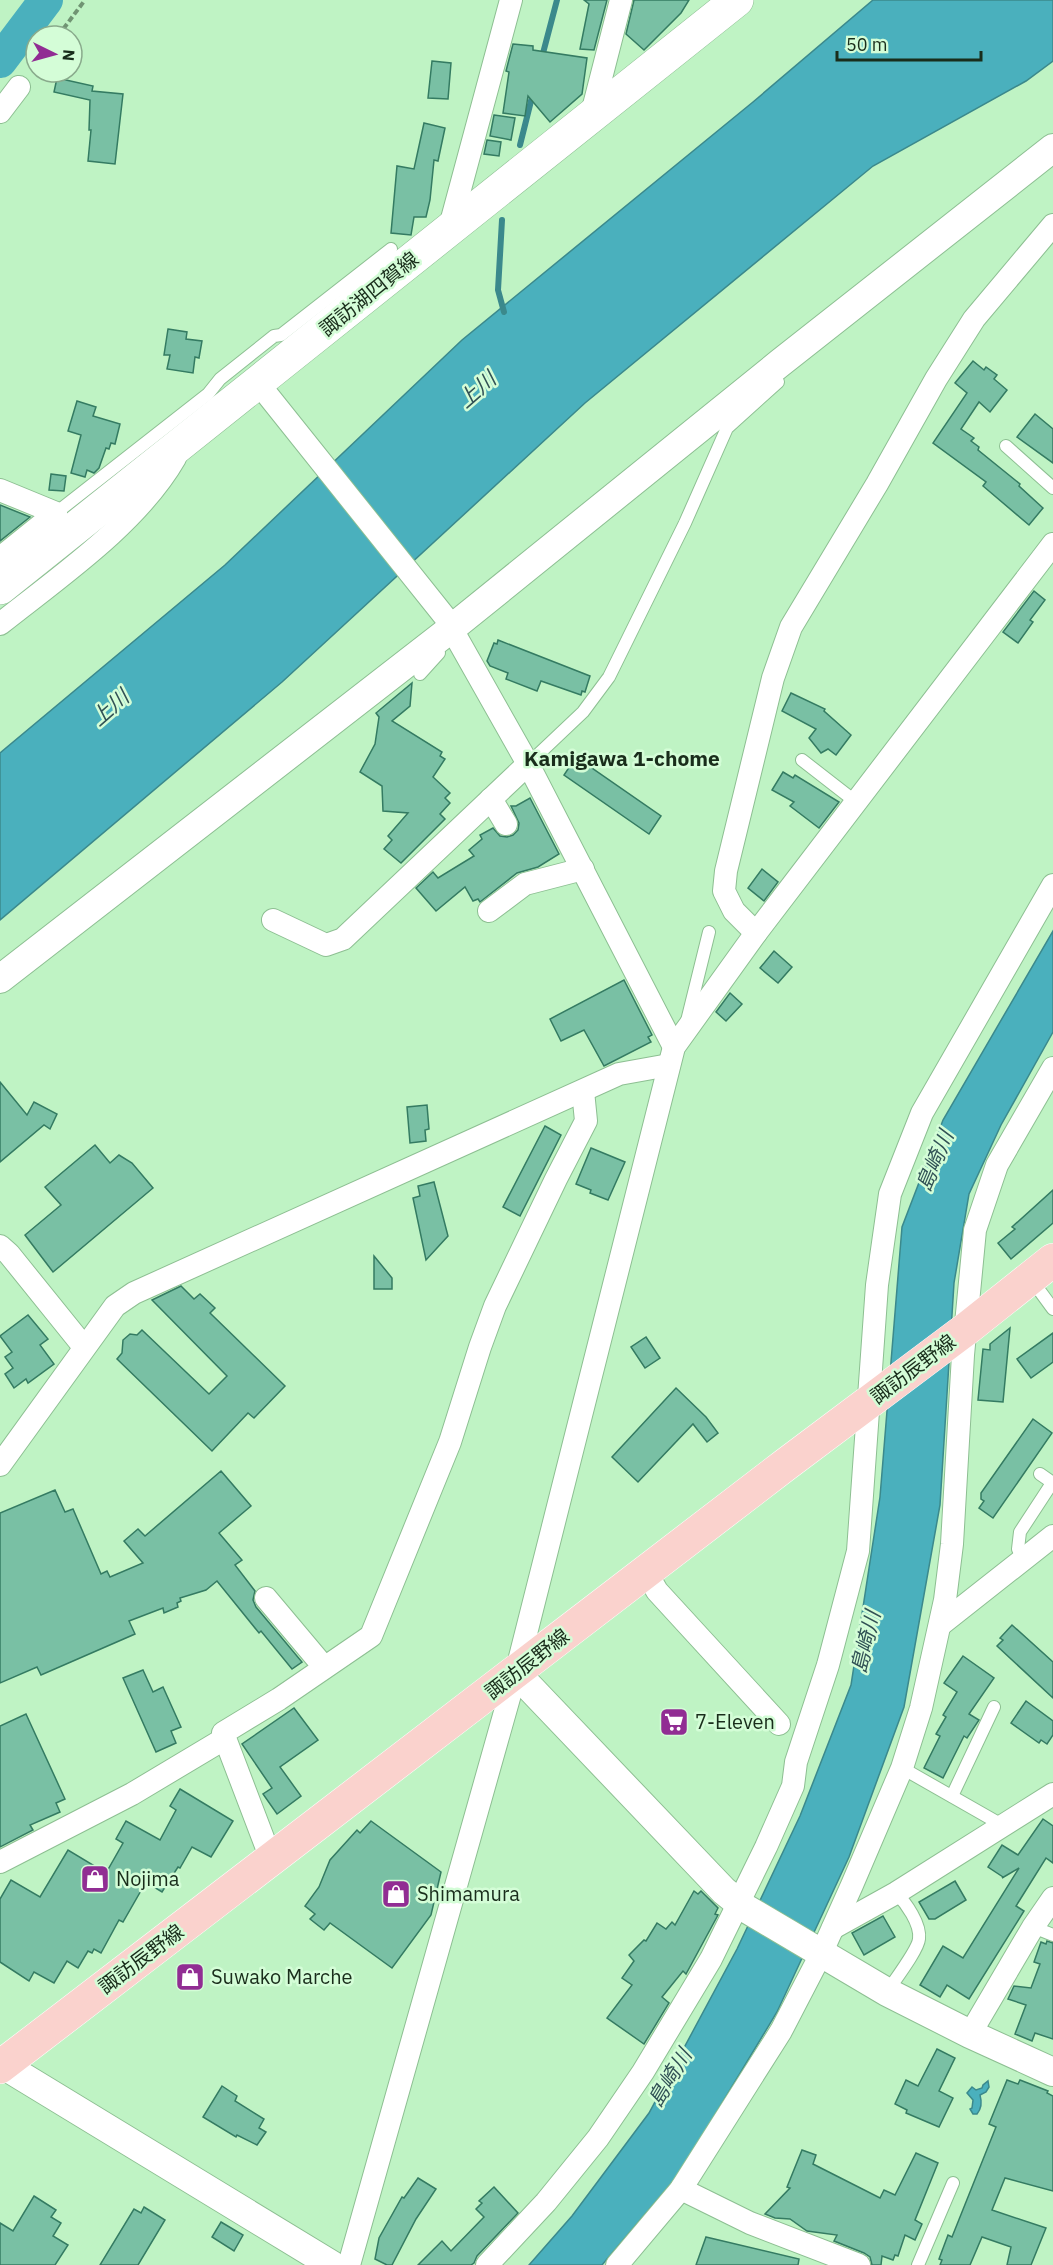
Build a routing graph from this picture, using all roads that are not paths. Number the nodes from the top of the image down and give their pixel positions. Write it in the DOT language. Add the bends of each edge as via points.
graph roads {
  1 [pos="511,0"];
  2 [pos="621,0"];
  3 [pos="737,0"];
  4 [pos="19,87"];
  5 [pos="0,112"];
  6 [pos="591,117"];
  7 [pos="1053,148"];
  8 [pos="1053,225"];
  9 [pos="449,230"];
  10 [pos="391,249"];
  11 [pos="780,363"];
  12 [pos="262,388"];
  13 [pos="185,441"];
  14 [pos="1006,446"];
  15 [pos="1053,488"];
  16 [pos="0,490"];
  17 [pos="57,513"];
  18 [pos="1053,544"];
  19 [pos="0,558"];
  20 [pos="0,588"];
  21 [pos="0,624"];
  22 [pos="451,626"];
  23 [pos="420,674"];
  24 [pos="802,760"];
  25 [pos="528,764"];
  26 [pos="491,799"];
  27 [pos="856,802"];
  28 [pos="506,824"];
  29 [pos="583,869"];
  30 [pos="1053,885"];
  31 [pos="489,911"];
  32 [pos="273,920"];
  33 [pos="709,932"];
  34 [pos="756,933"];
  35 [pos="0,979"];
  36 [pos="676,1047"];
  37 [pos="1053,1068"];
  38 [pos="583,1091"];
  39 [pos="0,1246"];
  40 [pos="1041,1269"];
  41 [pos="1053,1309"];
  42 [pos="961,1333"];
  43 [pos="84,1347"];
  44 [pos="872,1400"];
  45 [pos="0,1465"];
  46 [pos="1040,1474"];
  47 [pos="1052,1483"];
  48 [pos="1053,1536"];
  49 [pos="1023,1560"];
  50 [pos="646,1572"];
  51 [pos="266,1598"];
  52 [pos="940,1625"];
  53 [pos="324,1667"];
  54 [pos="516,1673"];
  55 [pos="994,1707"];
  56 [pos="779,1724"];
  57 [pos="224,1739"];
  58 [pos="902,1768"];
  59 [pos="1053,1794"];
  60 [pos="952,1796"];
  61 [pos="1002,1825"];
  62 [pos="271,1859"];
  63 [pos="0,1862"];
  64 [pos="896,1893"];
  65 [pos="1053,1898"];
  66 [pos="742,1906"];
  67 [pos="832,1928"];
  68 [pos="1043,1931"];
  69 [pos="817,1953"];
  70 [pos="887,1992"];
  71 [pos="970,2034"];
  72 [pos="1,2065"];
  73 [pos="1053,2072"];
  74 [pos="953,2182"];
  75 [pos="681,2189"];
  76 [pos="332,2265"];
  77 [pos="349,2265"];
  78 [pos="488,2265"];
  79 [pos="617,2265"];
  80 [pos="859,2265"];
  81 [pos="918,2265"];
  1 -- 9 [label="street"];
  2 -- 6 [label="street"];
  3 -- 6 [label="main road, 諏訪湖四賀線"];
  4 -- 5 [label="street"];
  6 -- 9 [label="main road, 諏訪湖四賀線"];
  7 -- 11 [label="street"];
  8 -- 34 [label="street" via="974,319 791,627 773,678 726,871 724,891 734,911"];
  9 -- 12 [label="main road, 諏訪湖四賀線"];
  10 -- 17 [label="lane" via="281,335 265,343 220,379 208,394"];
  11 -- 22 [label="street"];
  11 -- 25 [label="lane" via="780,380 727,428 609,677 583,712"];
  12 -- 13 [label="main road, 諏訪湖四賀線"];
  12 -- 22 [label="street"];
  13 -- 20 [label="main road, 諏訪湖四賀線"];
  13 -- 21 [label="street" via="169,469 124,523"];
  14 -- 15 [label="lane"];
  16 -- 17 [label="street"];
  17 -- 19 [label="street"];
  18 -- 27 [label="street"];
  22 -- 23 [label="lane"];
  22 -- 25 [label="street"];
  22 -- 35 [label="street"];
  24 -- 27 [label="lane"];
  25 -- 26 [label="street"];
  25 -- 29 [label="street"];
  26 -- 28 [label="street"];
  26 -- 32 [label="street" via="343,939 326,945"];
  27 -- 34 [label="street"];
  29 -- 31 [label="street" via="525,884"];
  29 -- 36 [label="street"];
  30 -- 44 [label="street" via="922,1113 890,1194 877,1285"];
  33 -- 36 [label="lane"];
  34 -- 36 [label="street"];
  36 -- 38 [label="street"];
  36 -- 54 [label="street"];
  37 -- 42 [label="street" via="997,1165 982,1207 975,1230"];
  38 -- 43 [label="street" via="134,1293 115,1306"];
  38 -- 53 [label="street" via="586,1121 495,1306 450,1442 370,1636"];
  39 -- 43 [label="street"];
  40 -- 41 [label="lane"];
  40 -- 42 [label="main road, 諏訪辰野線"];
  42 -- 44 [label="main road, 諏訪辰野線"];
  42 -- 52 [label="street" via="952,1544"];
  43 -- 45 [label="street"];
  44 -- 50 [label="main road, 諏訪辰野線"];
  44 -- 66 [label="street" via="858,1551 844,1608 796,1762 793,1786"];
  46 -- 47 [label="lane"];
  47 -- 49 [label="lane" via="1020,1532 1018,1549"];
  48 -- 49 [label="street"];
  49 -- 52 [label="street"];
  50 -- 54 [label="main road, 諏訪辰野線"];
  50 -- 56 [label="street" via="657,1591"];
  51 -- 53 [label="street"];
  52 -- 58 [label="street"];
  53 -- 57 [label="street" via="223,1733"];
  54 -- 62 [label="main road, 諏訪辰野線"];
  54 -- 66 [label="street"];
  54 -- 77 [label="street"];
  55 -- 60 [label="lane"];
  57 -- 62 [label="street"];
  57 -- 63 [label="street" via="132,1794"];
  58 -- 60 [label="lane"];
  58 -- 67 [label="street"];
  59 -- 61 [label="street"];
  60 -- 61 [label="lane"];
  61 -- 64 [label="street"];
  62 -- 72 [label="main road, 諏訪辰野線"];
  64 -- 67 [label="street"];
  64 -- 70 [label="lane" via="914,1919 919,1939"];
  65 -- 68 [label="street"];
  66 -- 69 [label="street"];
  66 -- 78 [label="street" via="649,2063 598,2138"];
  67 -- 69 [label="street"];
  68 -- 71 [label="street"];
  69 -- 70 [label="street"];
  69 -- 75 [label="street" via="781,2031"];
  70 -- 71 [label="street"];
  71 -- 73 [label="street"];
  72 -- 76 [label="street"];
  74 -- 81 [label="lane"];
  75 -- 79 [label="street"];
  75 -- 80 [label="street" via="750,2223"];
}
